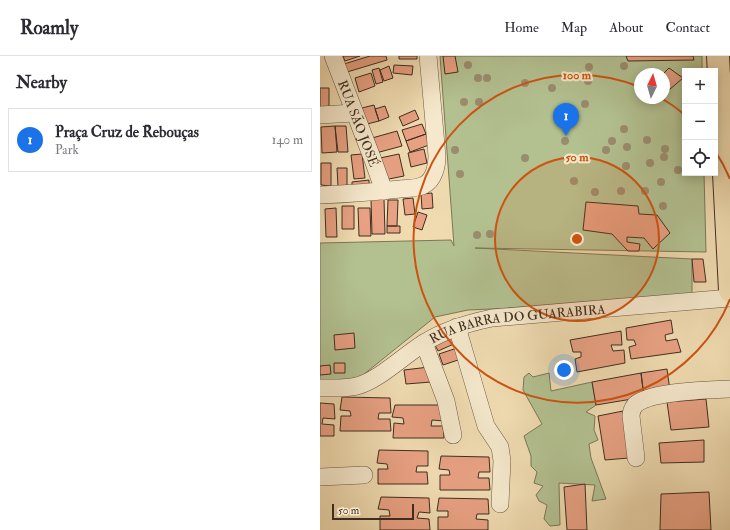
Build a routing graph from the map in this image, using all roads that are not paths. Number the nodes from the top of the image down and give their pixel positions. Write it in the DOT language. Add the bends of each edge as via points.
graph roads {
  1 [pos="333,56"];
  2 [pos="428,56"];
  3 [pos="718,56"];
  4 [pos="354,113"];
  5 [pos="320,115"];
  6 [pos="384,191"];
  7 [pos="320,195"];
  8 [pos="729,265"];
  9 [pos="730,291"];
  10 [pos="730,298"];
  11 [pos="457,327"];
  12 [pos="424,343"];
  13 [pos="320,388"];
  14 [pos="730,389"];
  15 [pos="453,435"];
  16 [pos="636,458"];
  17 [pos="364,475"];
  18 [pos="320,476"];
  19 [pos="500,504"];
  1 -- 4 [label="street, RUA SÃO JOSÉ"];
  2 -- 6 [label="street" via="437,163 431,179 425,185"];
  3 -- 8 [label="highway"];
  4 -- 5 [label="street"];
  4 -- 6 [label="street, RUA SÃO JOSÉ"];
  6 -- 7 [label="street"];
  8 -- 9 [label="highway"];
  10 -- 11 [label="street, RUA BARRA DO GUARABIRA" via="492,318"];
  11 -- 12 [label="street, RUA BARRA DO GUARABIRA"];
  11 -- 19 [label="street" via="486,426 500,447"];
  12 -- 13 [label="street, RUA BARRA DO GUARABIRA" via="371,380 356,387"];
  12 -- 15 [label="street" via="446,400"];
  14 -- 16 [label="street" via="666,394 636,404 631,416"];
  17 -- 18 [label="street"];
}
